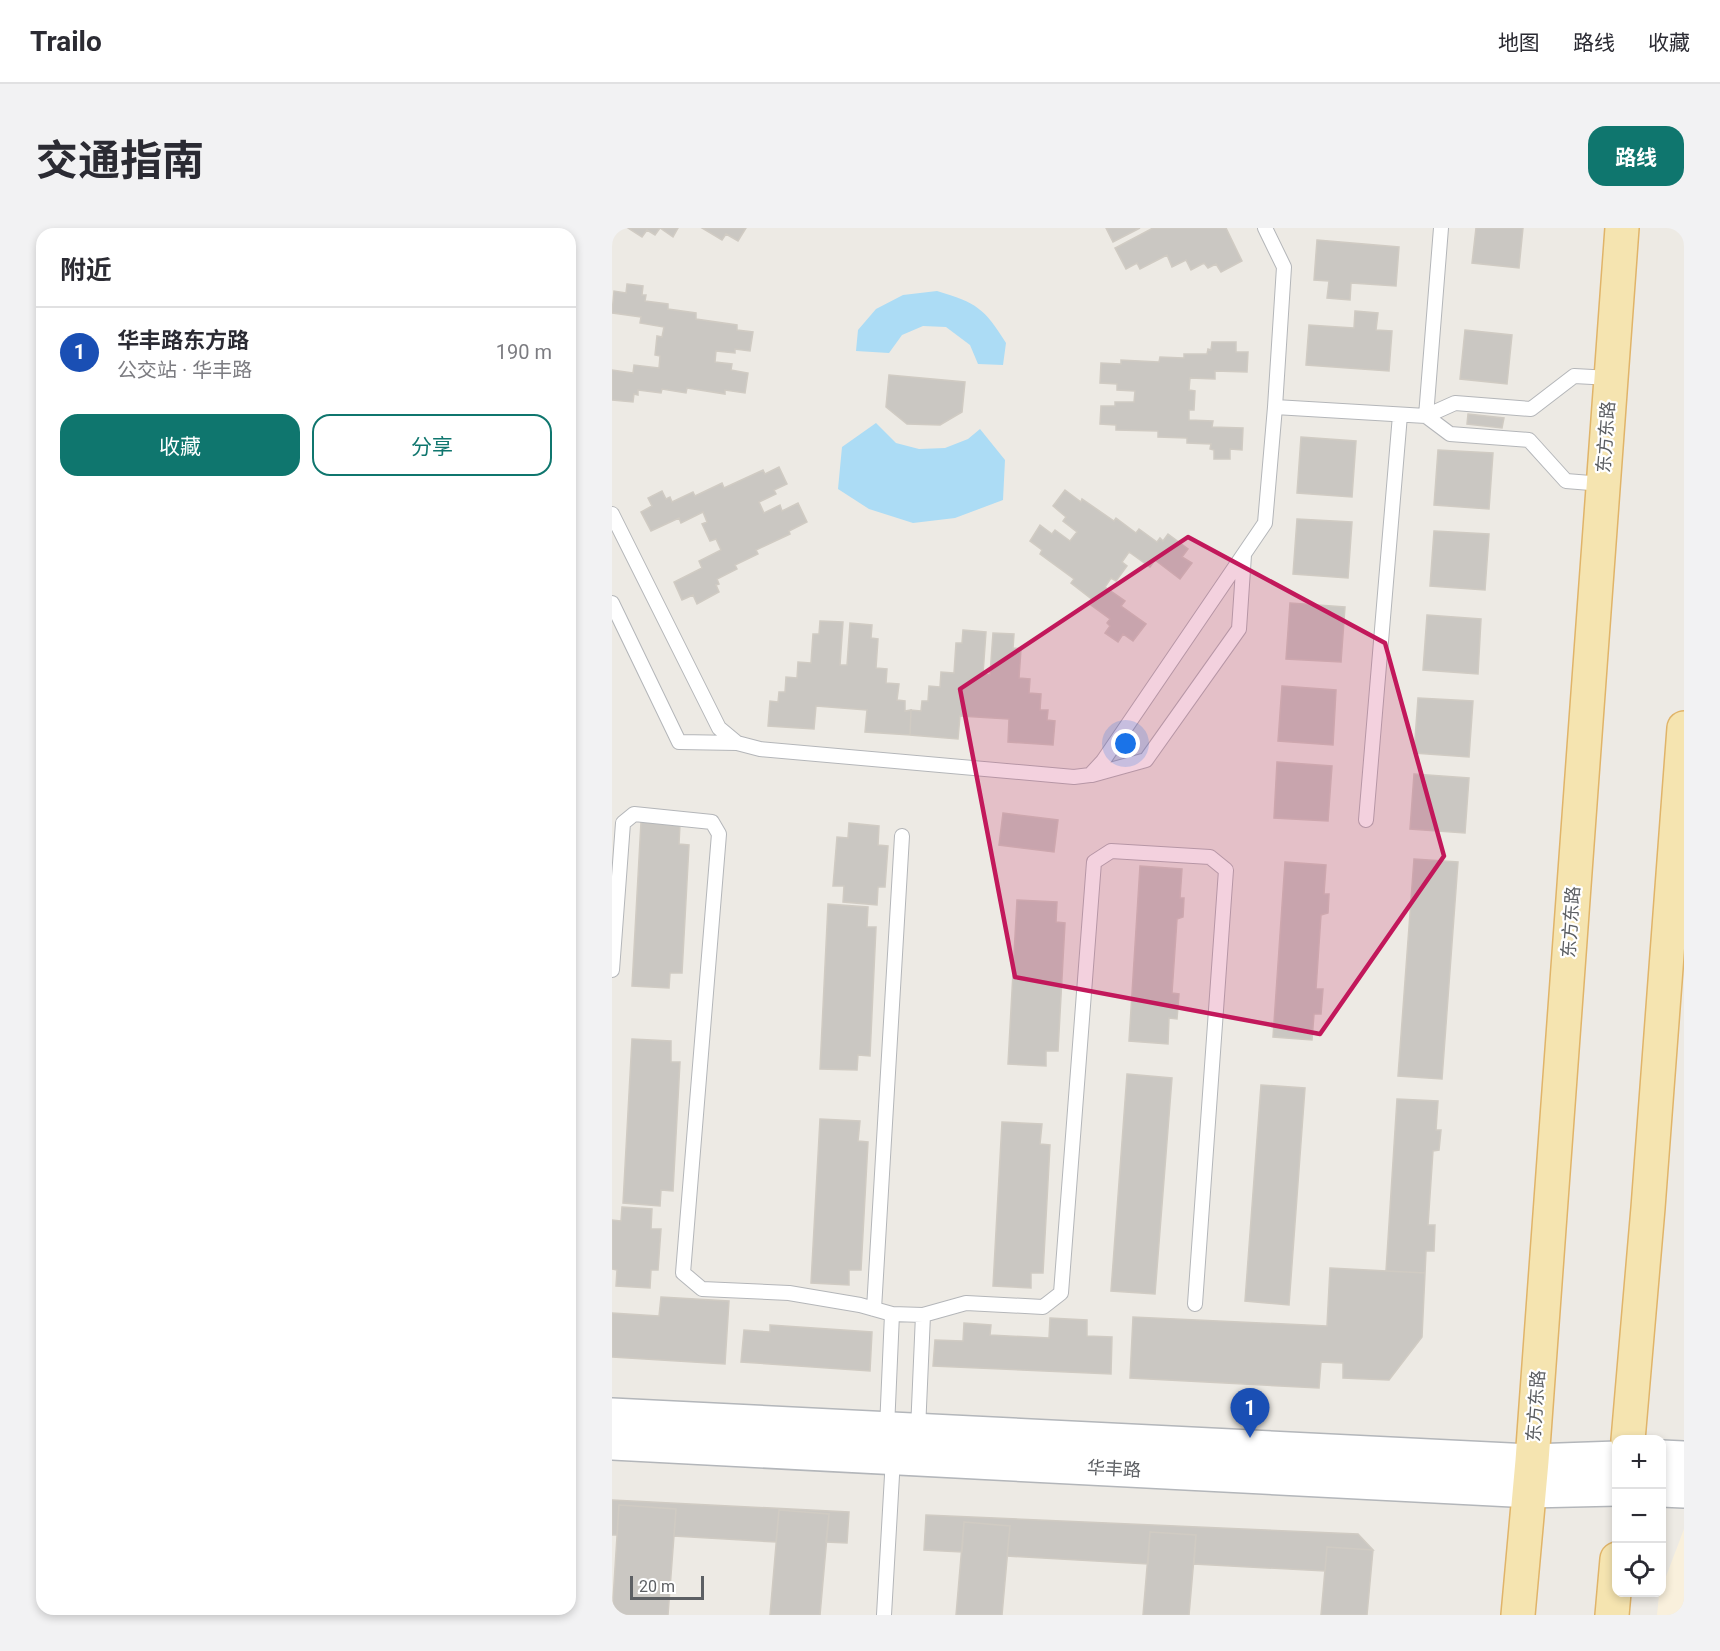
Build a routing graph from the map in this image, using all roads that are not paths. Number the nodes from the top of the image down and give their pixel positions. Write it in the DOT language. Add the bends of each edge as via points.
graph roads {
  1 [pos="1265,228"];
  2 [pos="1442,228"];
  3 [pos="1622,228"];
  4 [pos="1611,378"];
  5 [pos="1275,407"];
  6 [pos="1400,415"];
  7 [pos="1426,416"];
  8 [pos="1603,484"];
  9 [pos="612,514"];
  10 [pos="1244,554"];
  11 [pos="612,603"];
  12 [pos="1684,728"];
  13 [pos="737,743"];
  14 [pos="1090,775"];
  15 [pos="1366,820"];
  16 [pos="902,836"];
  17 [pos="612,970"];
  18 [pos="1195,1304"];
  19 [pos="874,1309"];
  20 [pos="892,1314"];
  21 [pos="923,1315"];
  22 [pos="612,1415"];
  23 [pos="1628,1435"];
  24 [pos="899,1439"];
  25 [pos="612,1443"];
  26 [pos="1666,1458"];
  27 [pos="1684,1458"];
  28 [pos="1612,1459"];
  29 [pos="1530,1476"];
  30 [pos="1612,1488"];
  31 [pos="1666,1490"];
  32 [pos="1684,1491"];
  33 [pos="1614,1597"];
  34 [pos="884,1615"];
  35 [pos="1518,1615"];
  36 [pos="1612,1615"];
  1 -- 5 [label="lane" via="1284,267"];
  2 -- 7 [label="lane"];
  3 -- 4 [label="main road, 东方东路"];
  4 -- 7 [label="lane" via="1574,376 1531,409 1455,403"];
  4 -- 8 [label="main road, 东方东路"];
  5 -- 6 [label="lane"];
  5 -- 10 [label="lane" via="1265,523"];
  6 -- 7 [label="lane"];
  6 -- 15 [label="lane"];
  7 -- 8 [label="lane" via="1450,434 1528,440 1566,481"];
  8 -- 29 [label="main road, 东方东路"];
  9 -- 13 [label="lane" via="719,728"];
  10 -- 14 [label="lane"];
  10 -- 14 [label="lane" via="1239,629 1146,759"];
  11 -- 13 [label="lane" via="679,742"];
  12 -- 23 [label="main road"];
  13 -- 14 [label="lane" via="795,752 1074,777"];
  16 -- 19 [label="lane"];
  17 -- 19 [label="lane" via="623,823 634,814 712,822 720,834 683,1273 702,1289 789,1293"];
  18 -- 21 [label="lane" via="1226,870 1210,857 1111,851 1094,862 1061,1293 1043,1307 966,1303"];
  19 -- 20 [label="lane"];
  20 -- 21 [label="lane"];
  20 -- 24 [label="lane"];
  21 -- 24 [label="lane"];
  22 -- 24 [label="street, 华丰路"];
  24 -- 25 [label="street, 华丰路"];
  24 -- 29 [label="street, 华丰路"];
  24 -- 34 [label="lane"];
  26 -- 27 [label="street"];
  28 -- 29 [label="street, 华丰路"];
  29 -- 30 [label="street, 华丰路"];
  29 -- 35 [label="main road, 东方东路"];
  31 -- 32 [label="street"];
  33 -- 36 [label="main road"];
}
